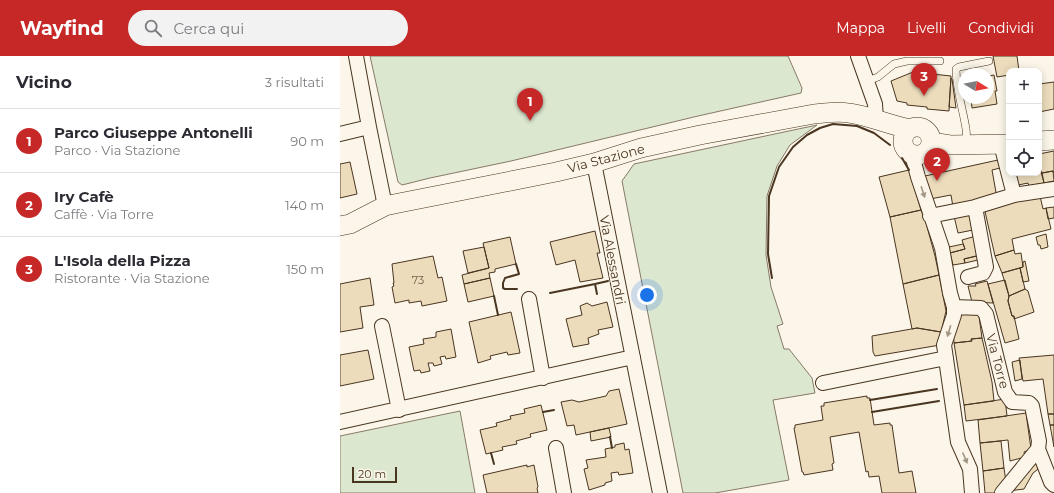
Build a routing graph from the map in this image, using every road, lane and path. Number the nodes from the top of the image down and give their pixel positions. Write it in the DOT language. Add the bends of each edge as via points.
graph roads {
  1 [pos="356,56"];
  2 [pos="858,56"];
  3 [pos="940,61"];
  4 [pos="990,61"];
  5 [pos="867,81"];
  6 [pos="876,120"];
  7 [pos="369,128"];
  8 [pos="340,134"];
  9 [pos="1054,140"];
  10 [pos="1042,141"];
  11 [pos="922,144"];
  12 [pos="1006,144"];
  13 [pos="966,145"];
  14 [pos="594,163"];
  15 [pos="1006,164"];
  16 [pos="1009,176"];
  17 [pos="1054,189"];
  18 [pos="1014,196"];
  19 [pos="385,206"];
  20 [pos="975,207"];
  21 [pos="930,216"];
  22 [pos="340,226"];
  23 [pos="968,277"];
  24 [pos="529,299"];
  25 [pos="954,307"];
  26 [pos="382,326"];
  27 [pos="633,357"];
  28 [pos="946,358"];
  29 [pos="543,378"];
  30 [pos="823,383"];
  31 [pos="399,410"];
  32 [pos="340,422"];
  33 [pos="556,448"];
  34 [pos="1038,449"];
  35 [pos="1054,485"];
  36 [pos="564,493"];
  37 [pos="660,493"];
  38 [pos="972,493"];
  39 [pos="1002,493"];
  1 -- 7 [label="street"];
  2 -- 5 [label="street"];
  3 -- 5 [label="lane" via="906,61 894,64 878,77"];
  4 -- 13 [label="lane" via="956,69"];
  5 -- 6 [label="street" via="875,104"];
  6 -- 11 [label="street, Via Stazione" via="894,126"];
  6 -- 14 [label="street, Via Stazione" via="848,113 814,114 700,134"];
  7 -- 8 [label="street"];
  7 -- 19 [label="street"];
  9 -- 10 [label="street"];
  11 -- 13 [label="street, Via Stazione"];
  11 -- 21 [label="street, one-way" via="918,176"];
  12 -- 13 [label="street, Via Stazione"];
  12 -- 15 [label="street, Via Stazione" via="1003,152"];
  14 -- 19 [label="street, Via Stazione"];
  14 -- 27 [label="street, Via Alessandri"];
  16 -- 18 [label="street, Via Stazione"];
  17 -- 18 [label="street"];
  18 -- 20 [label="street"];
  19 -- 22 [label="street, Via Stazione" via="350,224"];
  20 -- 21 [label="street"];
  20 -- 23 [label="street" via="986,267 983,273"];
  21 -- 25 [label="street" via="942,248"];
  24 -- 29 [label="street"];
  25 -- 28 [label="street, one-way" via="954,315 944,345"];
  25 -- 34 [label="street, Via Torre" via="981,308 986,314 1005,392 1012,402 1029,403 1032,406"];
  26 -- 31 [label="street"];
  27 -- 29 [label="street"];
  27 -- 37 [label="street, Via Alessandri"];
  28 -- 30 [label="street"];
  28 -- 38 [label="street, one-way" via="958,442 970,470"];
  29 -- 31 [label="street"];
  31 -- 32 [label="street"];
  33 -- 36 [label="street"];
  34 -- 35 [label="street, Via Torre"];
  34 -- 39 [label="street"];
}
